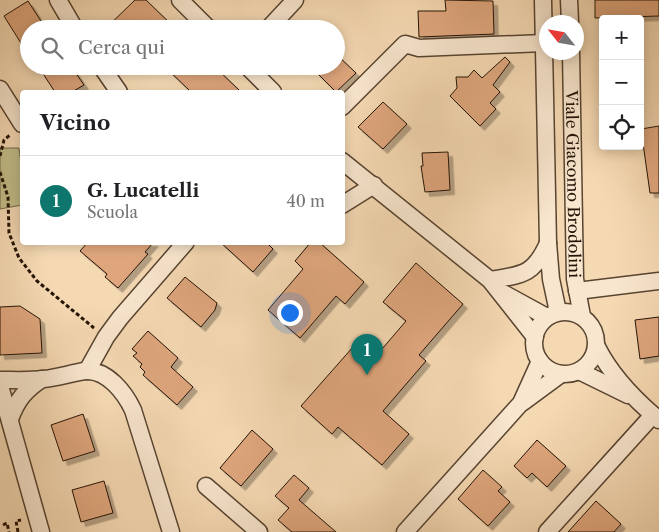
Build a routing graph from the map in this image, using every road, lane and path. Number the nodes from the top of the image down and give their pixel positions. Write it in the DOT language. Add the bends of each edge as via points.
graph roads {
  1 [pos="58,0"];
  2 [pos="180,0"];
  3 [pos="295,0"];
  4 [pos="543,0"];
  5 [pos="569,0"];
  6 [pos="543,15"];
  7 [pos="570,15"];
  8 [pos="70,20"];
  9 [pos="200,20"];
  10 [pos="276,20"];
  11 [pos="539,43"];
  12 [pos="544,60"];
  13 [pos="571,60"];
  14 [pos="108,75"];
  15 [pos="256,75"];
  16 [pos="0,89"];
  17 [pos="119,90"];
  18 [pos="271,90"];
  19 [pos="345,104"];
  20 [pos="19,127"];
  21 [pos="0,156"];
  22 [pos="345,163"];
  23 [pos="0,172"];
  24 [pos="374,185"];
  25 [pos="345,203"];
  26 [pos="548,244"];
  27 [pos="183,245"];
  28 [pos="659,281"];
  29 [pos="494,285"];
  30 [pos="577,291"];
  31 [pos="553,314"];
  32 [pos="582,316"];
  33 [pos="106,337"];
  34 [pos="534,337"];
  35 [pos="597,347"];
  36 [pos="540,361"];
  37 [pos="87,370"];
  38 [pos="579,371"];
  39 [pos="561,374"];
  40 [pos="0,380"];
  41 [pos="42,380"];
  42 [pos="0,386"];
  43 [pos="635,399"];
  44 [pos="521,403"];
  45 [pos="656,417"];
  46 [pos="10,419"];
  47 [pos="206,486"];
  48 [pos="16,521"];
  49 [pos="3,524"];
  50 [pos="167,531"];
  51 [pos="10,532"];
  52 [pos="18,532"];
  53 [pos="41,532"];
  54 [pos="259,532"];
  55 [pos="405,532"];
  56 [pos="548,532"];
  1 -- 8 [label="street"];
  2 -- 9 [label="street"];
  3 -- 10 [label="street"];
  4 -- 6 [label="street, Viale Giacomo Brodolini"];
  5 -- 7 [label="street"];
  11 -- 19 [label="street" via="419,48 405,44"];
  12 -- 26 [label="street, Viale Giacomo Brodolini"];
  13 -- 30 [label="street, Viale Giacomo Brodolini"];
  14 -- 17 [label="street"];
  15 -- 18 [label="street"];
  16 -- 20 [label="street"];
  20 -- 21 [label="path" via="4,140"];
  22 -- 24 [label="street"];
  23 -- 33 [label="path" via="8,197 9,233 19,258 38,281"];
  24 -- 25 [label="street"];
  24 -- 29 [label="street"];
  26 -- 29 [label="street, Viale Giacomo Brodolini" via="540,261 526,273"];
  26 -- 31 [label="street, Viale Giacomo Brodolini"];
  27 -- 33 [label="street"];
  28 -- 30 [label="street"];
  29 -- 31 [label="street"];
  29 -- 34 [label="street"];
  30 -- 32 [label="street, Viale Giacomo Brodolini"];
  31 -- 32 [label="street" via="566,311"];
  31 -- 34 [label="street" via="537,329"];
  32 -- 35 [label="street" via="594,329"];
  33 -- 37 [label="street"];
  34 -- 36 [label="street"];
  35 -- 38 [label="street" via="594,356"];
  35 -- 43 [label="street" via="604,362"];
  36 -- 39 [label="street" via="553,372"];
  36 -- 44 [label="street"];
  37 -- 41 [label="street"];
  37 -- 50 [label="street" via="110,380 128,398"];
  38 -- 39 [label="street"];
  38 -- 43 [label="street"];
  39 -- 44 [label="street"];
  40 -- 41 [label="street"];
  41 -- 46 [label="street" via="19,399"];
  42 -- 46 [label="street"];
  43 -- 45 [label="street"];
  44 -- 55 [label="street"];
  45 -- 56 [label="street"];
  46 -- 53 [label="street"];
  47 -- 54 [label="street"];
  48 -- 52 [label="path"];
  49 -- 51 [label="path" via="7,523"];
}
